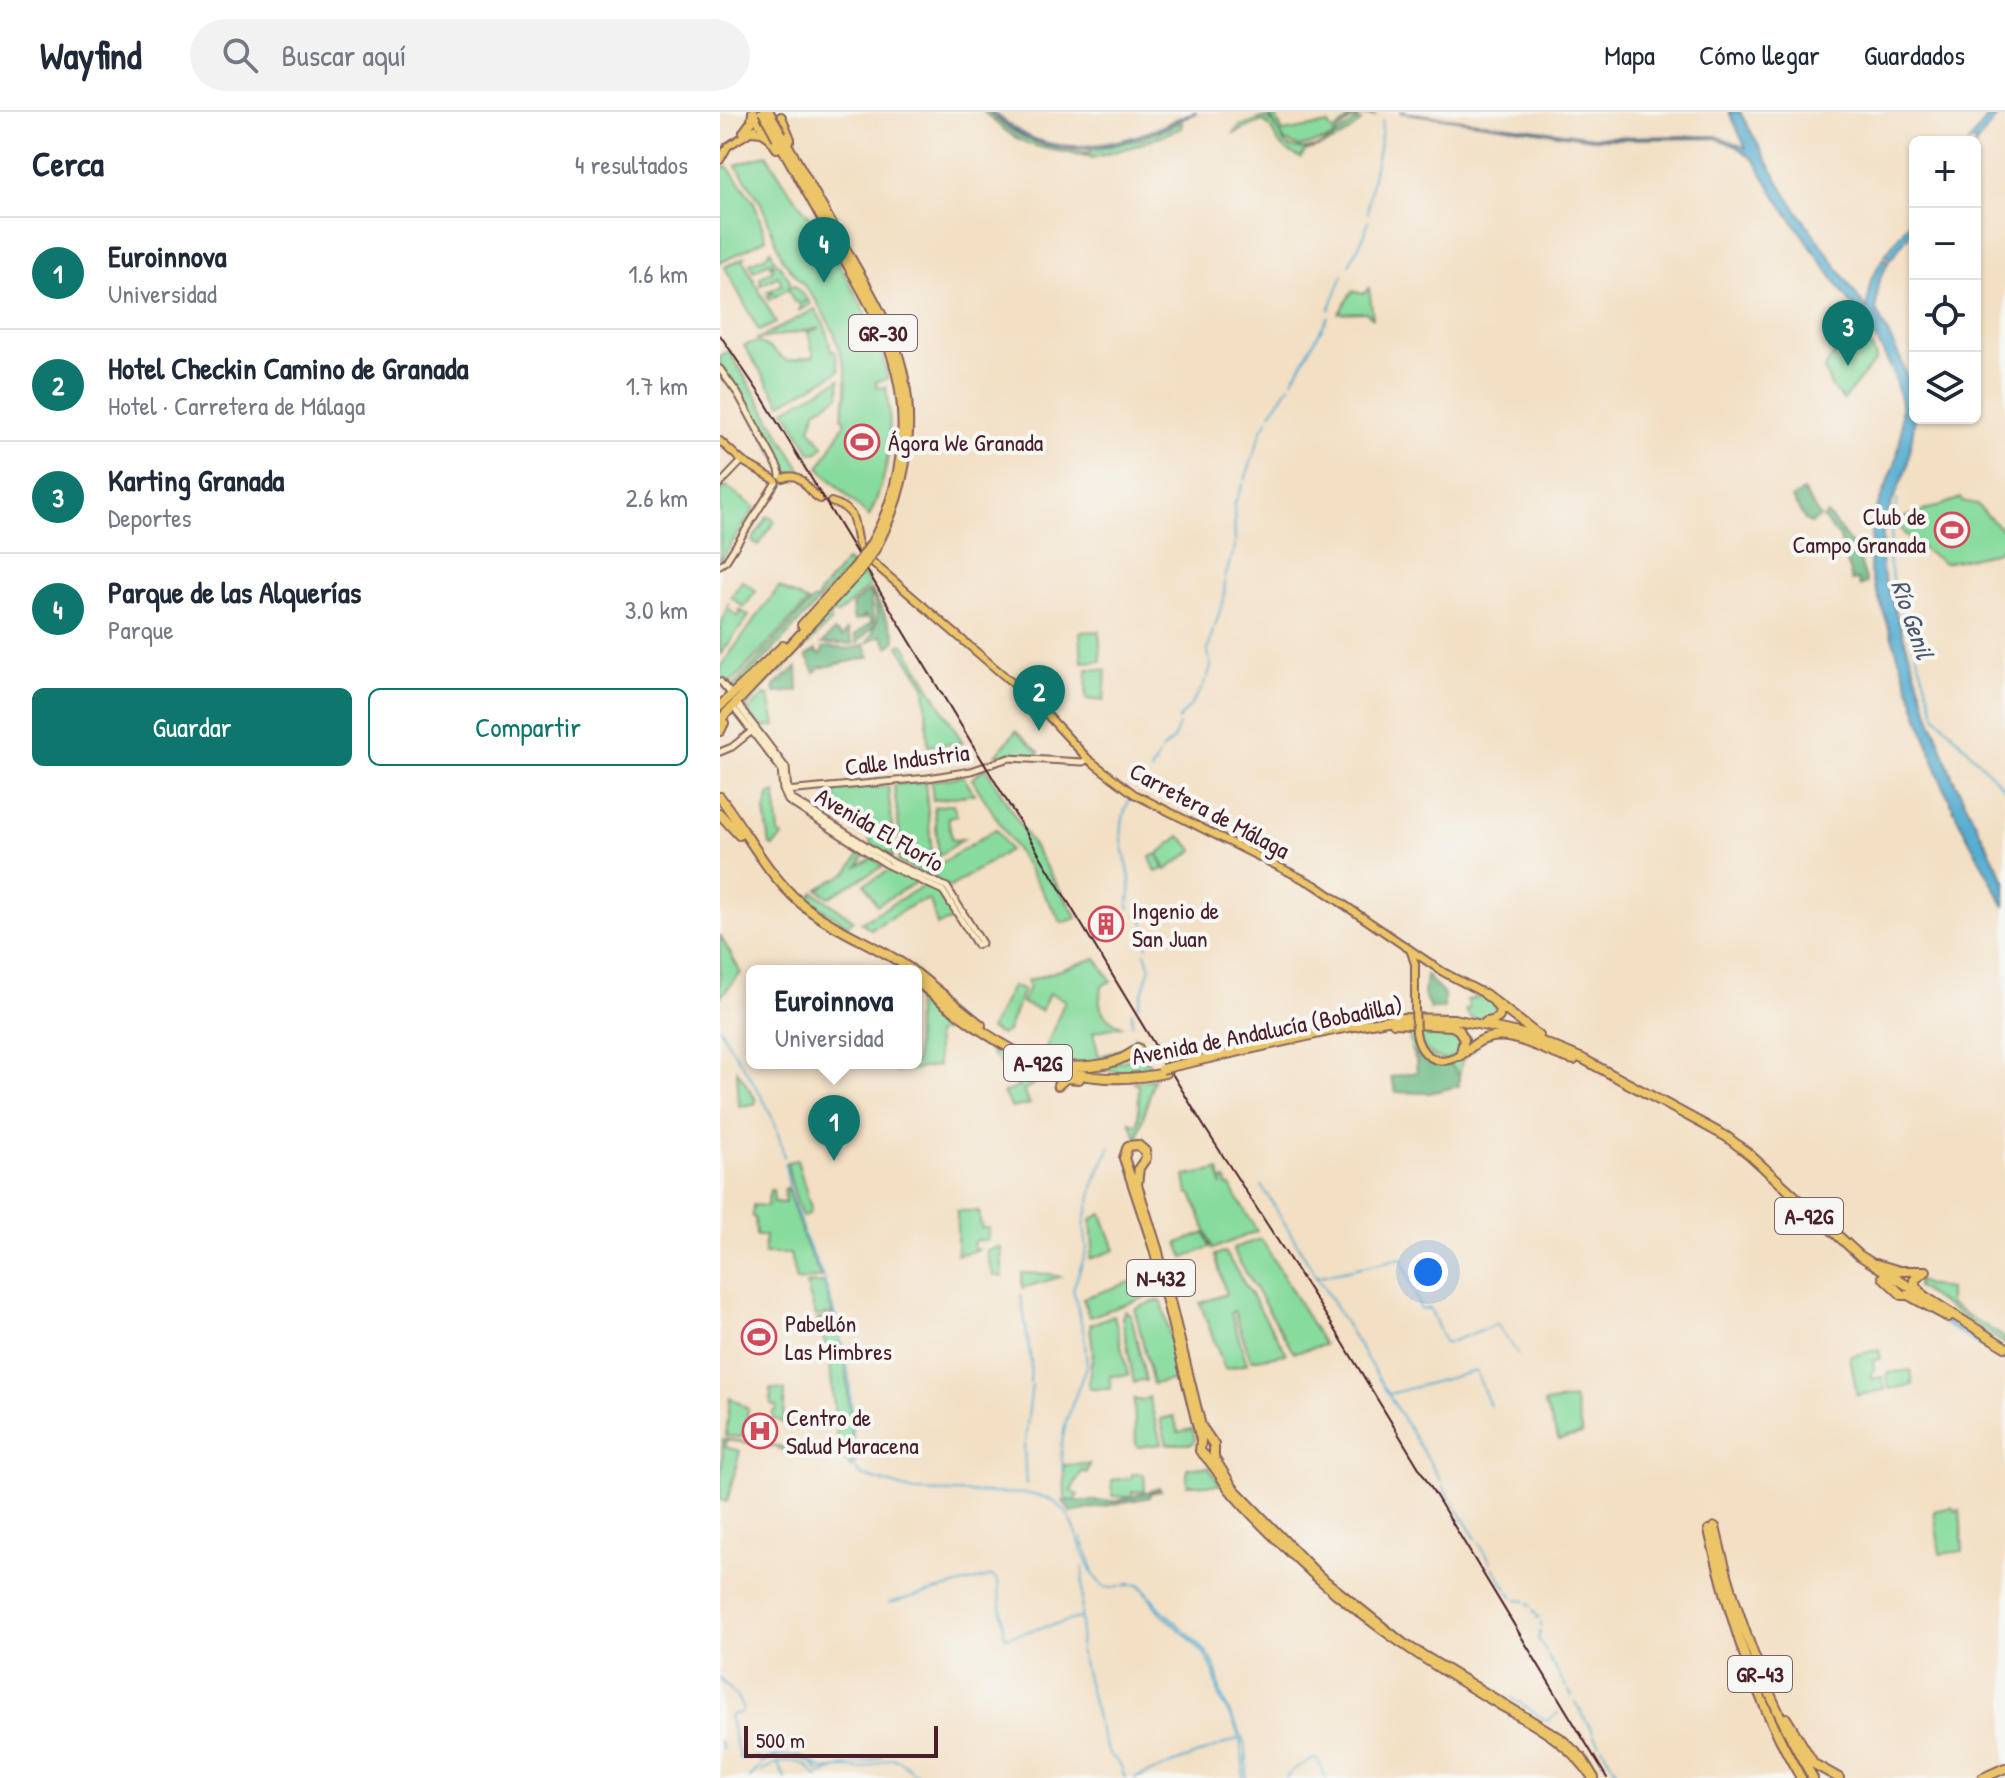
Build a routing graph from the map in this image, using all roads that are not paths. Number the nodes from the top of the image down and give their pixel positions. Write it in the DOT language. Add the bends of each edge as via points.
graph roads {
  1 [pos="769,112"];
  2 [pos="758,114"];
  3 [pos="780,117"];
  4 [pos="765,129"];
  5 [pos="747,132"];
  6 [pos="778,140"];
  7 [pos="722,147"];
  8 [pos="720,160"];
  9 [pos="815,194"];
  10 [pos="720,369"];
  11 [pos="720,441"];
  12 [pos="742,461"];
  13 [pos="779,479"];
  14 [pos="720,484"];
  15 [pos="820,499"];
  16 [pos="831,502"];
  17 [pos="869,549"];
  18 [pos="871,561"];
  19 [pos="720,565"];
  20 [pos="857,569"];
  21 [pos="783,646"];
  22 [pos="720,684"];
  23 [pos="728,696"];
  24 [pos="720,706"];
  25 [pos="738,708"];
  26 [pos="720,713"];
  27 [pos="721,725"];
  28 [pos="754,729"];
  29 [pos="720,752"];
  30 [pos="1088,759"];
  31 [pos="786,790"];
  32 [pos="720,797"];
  33 [pos="720,809"];
  34 [pos="736,827"];
  35 [pos="980,944"];
  36 [pos="1417,963"];
  37 [pos="895,965"];
  38 [pos="905,965"];
  39 [pos="922,979"];
  40 [pos="922,985"];
  41 [pos="1485,994"];
  42 [pos="942,998"];
  43 [pos="1454,1019"];
  44 [pos="1394,1023"];
  45 [pos="1138,1048"];
  46 [pos="1560,1049"];
  47 [pos="1459,1056"];
  48 [pos="1125,1057"];
  49 [pos="1145,1057"];
  50 [pos="1574,1060"];
  51 [pos="1068,1067"];
  52 [pos="1162,1071"];
  53 [pos="1118,1078"];
  54 [pos="1058,1085"];
  55 [pos="1126,1163"];
  56 [pos="1140,1166"];
  57 [pos="1859,1255"];
  58 [pos="1935,1304"];
  59 [pos="2005,1350"];
  60 [pos="1206,1440"];
  61 [pos="1208,1453"];
  62 [pos="1723,1563"];
  63 [pos="1724,1591"];
  64 [pos="1507,1708"];
  65 [pos="1782,1710"];
  66 [pos="1776,1731"];
  67 [pos="1575,1751"];
  68 [pos="1583,1764"];
  69 [pos="2005,1770"];
  70 [pos="1594,1778"];
  71 [pos="1793,1778"];
  72 [pos="1804,1778"];
  73 [pos="1815,1778"];
  74 [pos="1839,1778"];
  75 [pos="1983,1778"];
  76 [pos="1993,1778"];
  1 -- 6 [label="highway, GR-30, bridge"];
  2 -- 4 [label="main road"];
  2 -- 5 [label="highway"];
  2 -- 6 [label="highway, GR-30, bridge"];
  3 -- 9 [label="highway"];
  4 -- 5 [label="main road"];
  4 -- 6 [label="highway"];
  5 -- 6 [label="highway"];
  5 -- 7 [label="main road"];
  6 -- 9 [label="highway, GR-30"];
  6 -- 17 [label="highway, GR-30" via="893,358 903,430 897,476"];
  7 -- 8 [label="main road"];
  9 -- 17 [label="highway, GR-30" via="884,321 906,393 909,431 903,478 891,515"];
  10 -- 13 [label="main road" via="779,469"];
  11 -- 12 [label="main road"];
  12 -- 13 [label="main road"];
  12 -- 14 [label="main road"];
  13 -- 15 [label="main road" via="798,477"];
  13 -- 19 [label="main road"];
  16 -- 17 [label="main road" via="853,516 858,545"];
  17 -- 20 [label="highway, GR-30, bridge"];
  18 -- 30 [label="main road, Carretera de Málaga" via="1038,705"];
  20 -- 21 [label="highway, GR-30"];
  20 -- 27 [label="highway, GR-30"];
  21 -- 24 [label="highway"];
  21 -- 26 [label="highway, GR-30"];
  22 -- 23 [label="main road"];
  25 -- 28 [label="main road, Avenida El Florío"];
  28 -- 29 [label="main road"];
  28 -- 31 [label="main road, Avenida El Florío" via="782,766"];
  30 -- 31 [label="main road, Calle Industria" via="1012,757 928,778"];
  30 -- 36 [label="main road, Carretera de Málaga" via="1132,792 1315,885 1409,949"];
  31 -- 35 [label="main road, Avenida El Florío" via="832,827 947,887"];
  32 -- 34 [label="highway"];
  33 -- 34 [label="highway"];
  34 -- 37 [label="highway" via="797,905"];
  34 -- 38 [label="highway, A-92G" via="804,906"];
  36 -- 41 [label="main road" via="1427,962"];
  36 -- 47 [label="main road, bridge" via="1416,1032 1422,1051 1443,1061"];
  39 -- 42 [label="highway, A-92G"];
  40 -- 42 [label="highway, A-92G"];
  41 -- 43 [label="highway" via="1498,1006 1497,1019"];
  41 -- 46 [label="highway"];
  42 -- 51 [label="highway, Avenida de Andalucía (Bobadilla) / A-92G" via="1010,1044"];
  42 -- 53 [label="highway, Avenida de Andalucía (Bobadilla) / A-92G" via="991,1039 1032,1061 1070,1073"];
  43 -- 46 [label="highway, Avenida de Andalucía (Bobadilla) / A-92G"];
  43 -- 52 [label="highway, Avenida de Andalucía (Bobadilla) / A-92G" via="1374,1022"];
  44 -- 47 [label="highway" via="1452,1026 1464,1039"];
  44 -- 50 [label="highway, Avenida de Andalucía (Bobadilla) / A-92G" via="1438,1021 1484,1028"];
  44 -- 52 [label="highway, Avenida de Andalucía (Bobadilla) / A-92G"];
  45 -- 48 [label="highway"];
  46 -- 57 [label="highway, Avenida de Andalucía (Bobadilla) / A-92G" via="1727,1137"];
  47 -- 50 [label="highway" via="1477,1042 1498,1036"];
  48 -- 49 [label="highway"];
  48 -- 51 [label="highway" via="1095,1067"];
  50 -- 59 [label="highway, Avenida de Andalucía (Bobadilla) / A-92G" via="1736,1149 1842,1247"];
  51 -- 52 [label="highway, Avenida de Andalucía (Bobadilla) / A-92G" via="1106,1073"];
  52 -- 53 [label="highway, Avenida de Andalucía (Bobadilla) / A-92G"];
  53 -- 54 [label="highway" via="1068,1078"];
  55 -- 56 [label="highway"];
  55 -- 56 [label="highway" via="1124,1150 1136,1144 1146,1154"];
  55 -- 60 [label="highway, N-432"];
  56 -- 60 [label="highway, N-432" via="1138,1190"];
  57 -- 58 [label="highway, Avenida de Andalucía (Bobadilla) / A-92G"];
  57 -- 58 [label="highway" via="1891,1268 1926,1271 1914,1282"];
  58 -- 59 [label="highway, Avenida de Andalucía (Bobadilla) / A-92G"];
  60 -- 61 [label="highway, N-432" via="1214,1445"];
  60 -- 61 [label="highway, N-432" via="1199,1449"];
  61 -- 64 [label="highway, N-432" via="1245,1506 1335,1594 1410,1651"];
  62 -- 63 [label="highway" via="1712,1528"];
  62 -- 65 [label="highway"];
  62 -- 73 [label="highway, GR-43" via="1759,1670"];
  63 -- 66 [label="highway" via="1741,1650"];
  63 -- 72 [label="highway, GR-43" via="1765,1700"];
  64 -- 67 [label="highway, N-432"];
  64 -- 68 [label="highway, N-432" via="1561,1742"];
  65 -- 73 [label="highway"];
  65 -- 74 [label="highway" via="1809,1757"];
  66 -- 71 [label="highway"];
  66 -- 72 [label="highway"];
  67 -- 68 [label="highway"];
  67 -- 70 [label="highway, N-432"];
  68 -- 70 [label="highway, N-432"];
  69 -- 75 [label="highway"];
  69 -- 76 [label="highway"];
}
